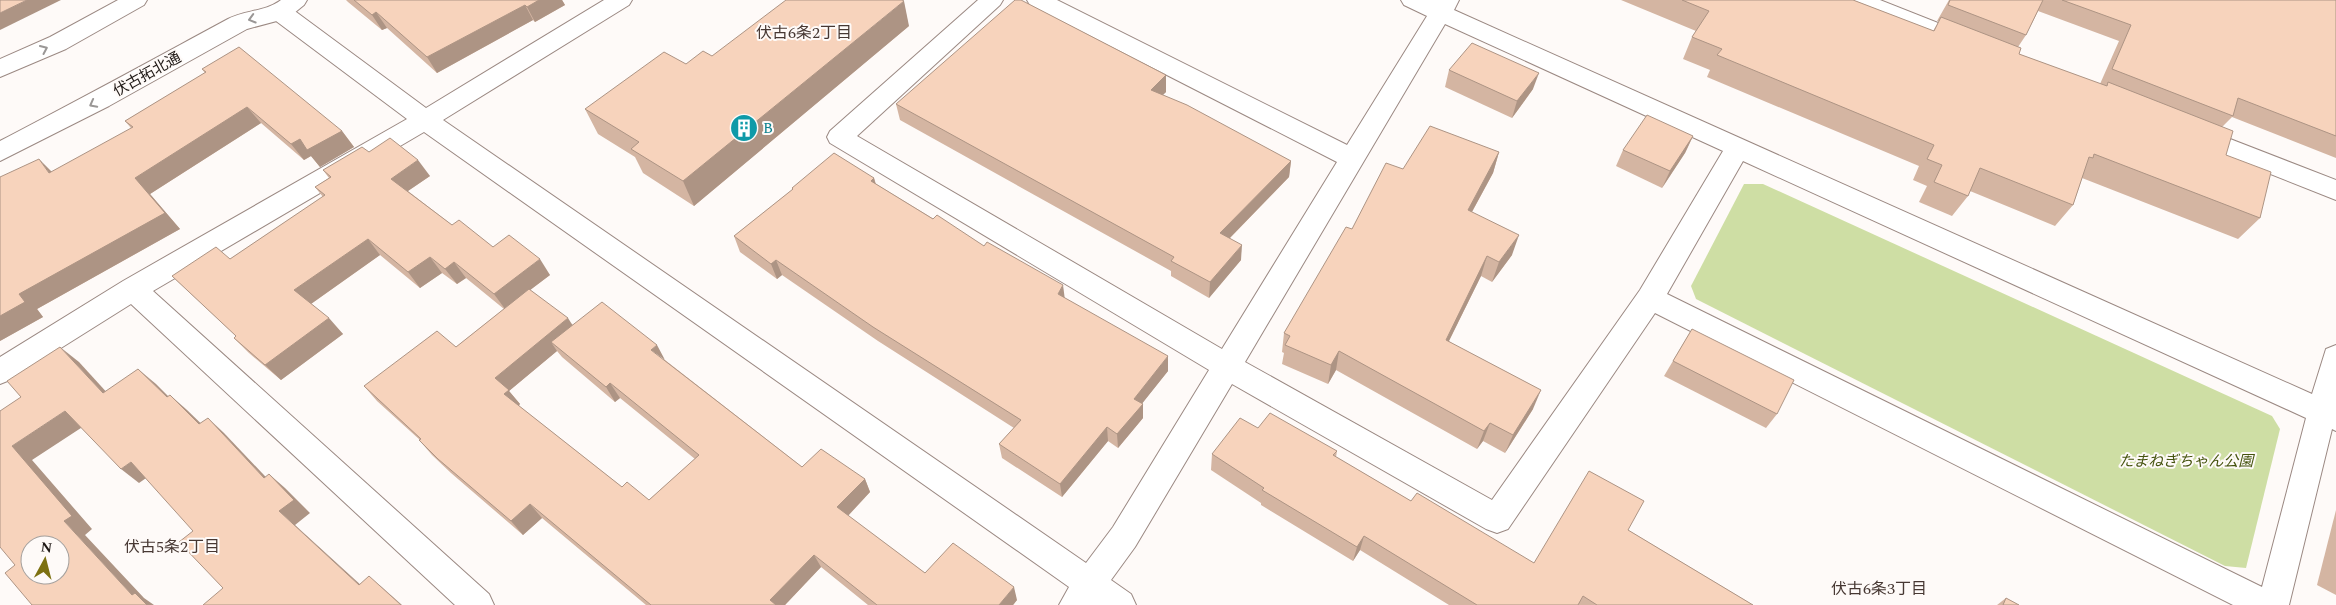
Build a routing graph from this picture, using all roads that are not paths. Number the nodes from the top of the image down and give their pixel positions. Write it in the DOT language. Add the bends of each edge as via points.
graph roads {
  1 [pos="136,0"];
  2 [pos="621,0"];
  3 [pos="992,0"];
  4 [pos="1038,0"];
  5 [pos="1412,0"];
  6 [pos="1858,0"];
  7 [pos="288,6"];
  8 [pos="1444,6"];
  9 [pos="1987,51"];
  10 [pos="0,69"];
  11 [pos="425,120"];
  12 [pos="2171,124"];
  13 [pos="1738,148"];
  14 [pos="0,152"];
  15 [pos="1351,158"];
  16 [pos="2336,190"];
  17 [pos="133,289"];
  18 [pos="1650,298"];
  19 [pos="2336,356"];
  20 [pos="1226,366"];
  21 [pos="0,372"];
  22 [pos="2330,416"];
  23 [pos="1082,594"];
  24 [pos="478,605"];
  25 [pos="1120,605"];
  26 [pos="2266,605"];
  27 [pos="2274,605"];
  10 -- 1 [label="street, one-way" via="58,43"];
  2 -- 11 [label="street"];
  3 -- 20 [label="street" via="839,137"];
  4 -- 15 [label="street"];
  5 -- 8 [label="street"];
  6 -- 9 [label="street"];
  7 -- 11 [label="street"];
  7 -- 14 [label="street, 伏古拓北通, one-way" via="239,23"];
  8 -- 13 [label="street"];
  8 -- 15 [label="street"];
  11 -- 17 [label="street"];
  11 -- 23 [label="street"];
  12 -- 16 [label="street"];
  13 -- 18 [label="street"];
  13 -- 22 [label="street"];
  15 -- 20 [label="street"];
  17 -- 21 [label="street"];
  17 -- 24 [label="street"];
  18 -- 20 [label="street" via="1497,519"];
  18 -- 26 [label="street"];
  19 -- 22 [label="street"];
  20 -- 23 [label="street" via="1124,537"];
  22 -- 27 [label="street"];
  23 -- 25 [label="street"];
}
